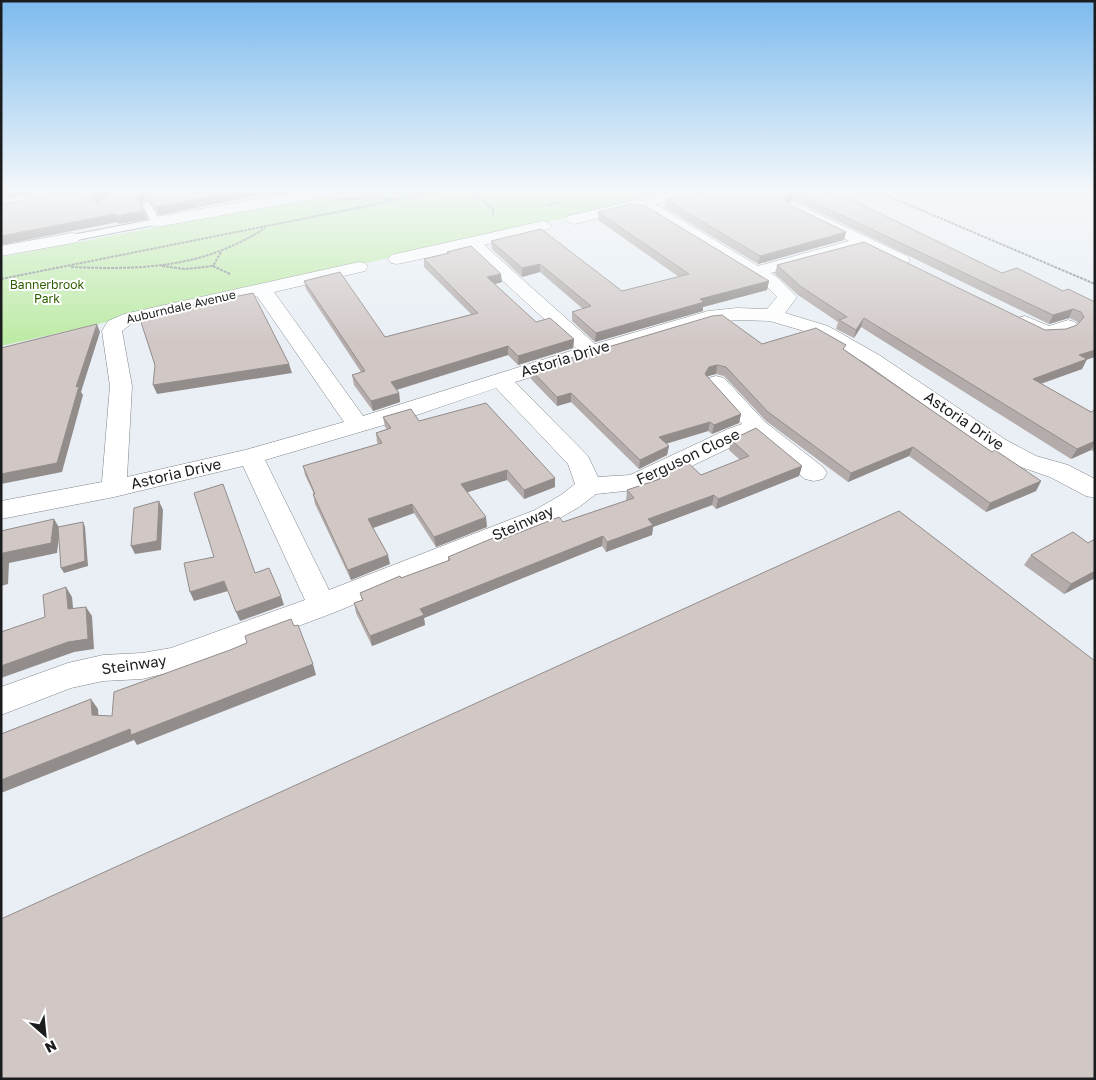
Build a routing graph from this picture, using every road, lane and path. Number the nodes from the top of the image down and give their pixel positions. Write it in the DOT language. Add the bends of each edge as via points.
graph roads {
  1 [pos="39,240"];
  2 [pos="59,240"];
  3 [pos="200,240"];
  4 [pos="246,240"];
  5 [pos="483,240"];
  6 [pos="704,240"];
  7 [pos="861,240"];
  8 [pos="992,240"];
  9 [pos="864,242"];
  10 [pos="472,243"];
  11 [pos="40,244"];
  12 [pos="1,251"];
  13 [pos="397,259"];
  14 [pos="50,264"];
  15 [pos="153,265"];
  16 [pos="65,266"];
  17 [pos="213,266"];
  18 [pos="360,267"];
  19 [pos="917,268"];
  20 [pos="756,272"];
  21 [pos="1,279"];
  22 [pos="1095,284"];
  23 [pos="262,289"];
  24 [pos="772,315"];
  25 [pos="1013,316"];
  26 [pos="1068,326"];
  27 [pos="1048,333"];
  28 [pos="1028,342"];
  29 [pos="591,351"];
  30 [pos="500,380"];
  31 [pos="716,383"];
  32 [pos="358,425"];
  33 [pos="757,427"];
  34 [pos="251,456"];
  35 [pos="814,473"];
  36 [pos="1088,480"];
  37 [pos="589,486"];
  38 [pos="114,489"];
  39 [pos="1,510"];
  40 [pos="322,605"];
  41 [pos="1,701"];
  1 -- 11 [label="street"];
  2 -- 11 [label="street"];
  3 -- 16 [label="path"];
  4 -- 15 [label="path" via="196,259"];
  5 -- 10 [label="street"];
  6 -- 20 [label="street"];
  7 -- 9 [label="street"];
  8 -- 22 [label="path"];
  9 -- 19 [label="street"];
  9 -- 20 [label="street"];
  10 -- 13 [label="street"];
  10 -- 29 [label="street"];
  11 -- 12 [label="street"];
  14 -- 16 [label="path"];
  15 -- 16 [label="path"];
  15 -- 17 [label="path" via="185,269"];
  16 -- 21 [label="path"];
  18 -- 23 [label="street, Auburndale Avenue"];
  20 -- 24 [label="street" via="788,297"];
  23 -- 32 [label="street"];
  23 -- 38 [label="street, Auburndale Avenue" via="124,320 115,325 112,331 121,386"];
  24 -- 29 [label="street, Astoria Drive" via="708,317"];
  24 -- 36 [label="street, Astoria Drive" via="821,330 872,359 997,445 1027,461"];
  25 -- 27 [label="street"];
  26 -- 27 [label="street"];
  27 -- 28 [label="street"];
  29 -- 30 [label="street, Astoria Drive"];
  30 -- 32 [label="street, Astoria Drive"];
  30 -- 37 [label="street" via="579,461"];
  31 -- 33 [label="street, Ferguson Close"];
  32 -- 34 [label="street, Astoria Drive"];
  33 -- 35 [label="street, Ferguson Close"];
  33 -- 37 [label="street, Ferguson Close" via="730,436 636,483"];
  34 -- 38 [label="street, Astoria Drive"];
  34 -- 40 [label="street"];
  37 -- 40 [label="street, Steinway" via="544,516"];
  38 -- 39 [label="street, Astoria Drive"];
  40 -- 41 [label="street, Steinway" via="173,660 103,668 68,676"];
}
